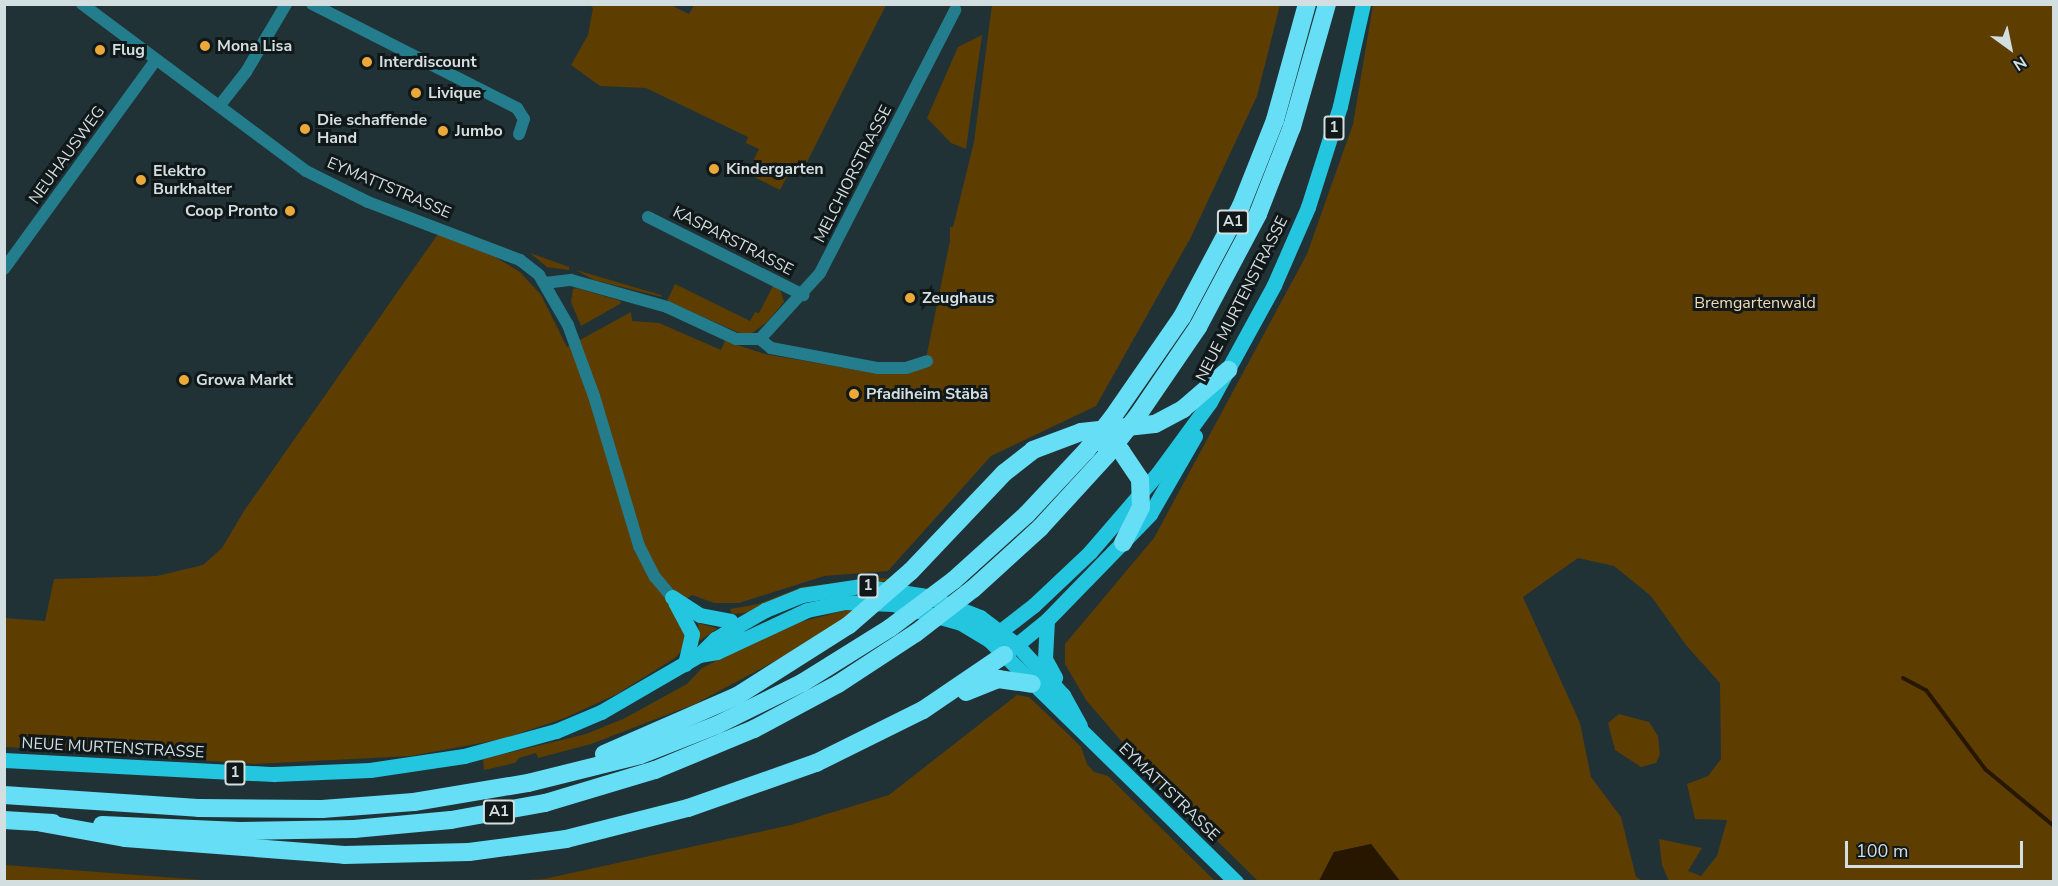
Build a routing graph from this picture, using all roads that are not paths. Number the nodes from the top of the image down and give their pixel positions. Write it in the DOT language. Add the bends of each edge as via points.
graph roads {
  1 [pos="82,4"];
  2 [pos="286,4"];
  3 [pos="312,4"];
  4 [pos="1307,4"];
  5 [pos="1327,4"];
  6 [pos="1362,4"];
  7 [pos="955,10"];
  8 [pos="156,60"];
  9 [pos="220,105"];
  10 [pos="519,134"];
  11 [pos="648,217"];
  12 [pos="4,269"];
  13 [pos="545,283"];
  14 [pos="803,295"];
  15 [pos="760,339"];
  16 [pos="927,361"];
  17 [pos="1228,370"];
  18 [pos="1210,402"];
  19 [pos="1049,443"];
  20 [pos="1142,492"];
  21 [pos="1123,543"];
  22 [pos="672,597"];
  23 [pos="1047,620"];
  24 [pos="739,632"];
  25 [pos="994,635"];
  26 [pos="1011,650"];
  27 [pos="685,663"];
  28 [pos="1032,684"];
  29 [pos="1064,695"];
  30 [pos="923,710"];
  31 [pos="1080,726"];
  32 [pos="4,760"];
  33 [pos="467,793"];
  34 [pos="4,795"];
  35 [pos="4,820"];
  36 [pos="42,823"];
  37 [pos="1236,882"];
  1 -- 8 [label="street, EYMATTSTRASSE"];
  2 -- 9 [label="street" via="242,77"];
  3 -- 10 [label="street" via="517,108 524,119"];
  4 -- 33 [label="highway, A1, bridge" via="1275,120 1236,216 1182,317 1112,418 1027,514 954,580 890,628 793,688 680,740 597,768"];
  5 -- 36 [label="highway, A1, bridge" via="1302,97 1258,214 1198,327 1138,415 1040,528 973,589 916,633 829,690 725,742 609,785 525,807 429,823 334,830 240,831"];
  6 -- 17 [label="main road, NEUE MURTENSTRASSE / 1" via="1340,106 1308,207 1274,285"];
  7 -- 14 [label="street, MELCHIORSTRASSE" via="828,259"];
  8 -- 9 [label="street, EYMATTSTRASSE"];
  8 -- 12 [label="street, NEUHAUSWEG"];
  9 -- 13 [label="street, EYMATTSTRASSE" via="282,155 327,182 520,260"];
  11 -- 14 [label="street, KASPARSTRASSE"];
  13 -- 15 [label="street" via="571,279 673,309 736,339"];
  13 -- 22 [label="street, EYMATTSTRASSE" via="568,326 594,396 639,546 655,577"];
  14 -- 15 [label="street, MELCHIORSTRASSE"];
  15 -- 16 [label="street" via="771,348 878,368 906,368"];
  17 -- 18 [label="main road, NEUE MURTENSTRASSE / 1"];
  17 -- 19 [label="highway" via="1183,409 1155,424 1081,432"];
  18 -- 20 [label="main road, NEUE MURTENSTRASSE / 1"];
  18 -- 21 [label="main road, NEUE MURTENSTRASSE / 1" via="1162,498"];
  19 -- 20 [label="highway" via="1097,441 1112,445 1132,463"];
  19 -- 33 [label="highway, bridge" via="1012,466 911,571 849,625 765,681 674,727 591,758"];
  20 -- 21 [label="highway" via="1137,517"];
  20 -- 25 [label="main road, NEUE MURTENSTRASSE / 1" via="1071,572"];
  21 -- 23 [label="main road, NEUE MURTENSTRASSE / 1"];
  22 -- 24 [label="main road" via="700,615 729,621"];
  22 -- 27 [label="main road" via="692,634"];
  23 -- 26 [label="main road, NEUE MURTENSTRASSE / 1"];
  23 -- 29 [label="main road, EYMATTSTRASSE" via="1046,664"];
  24 -- 25 [label="main road, EYMATTSTRASSE / 1" via="807,610 861,601 893,604 948,618"];
  24 -- 27 [label="main road, NEUE MURTENSTRASSE / 1" via="717,652 699,655"];
  25 -- 26 [label="main road, EYMATTSTRASSE / 1"];
  26 -- 28 [label="main road, EYMATTSTRASSE"];
  26 -- 29 [label="main road, EYMATTSTRASSE"];
  26 -- 30 [label="highway"];
  27 -- 32 [label="main road, NEUE MURTENSTRASSE / 1" via="616,705 572,725 495,749 433,762 370,770 274,774"];
  28 -- 30 [label="highway" via="998,679"];
  28 -- 31 [label="main road, EYMATTSTRASSE"];
  29 -- 31 [label="main road, EYMATTSTRASSE"];
  30 -- 36 [label="highway" via="816,763 688,808 597,833 499,849 407,856 313,853 124,838"];
  31 -- 37 [label="main road, EYMATTSTRASSE"];
  33 -- 34 [label="highway, A1" via="383,805 281,809"];
  35 -- 36 [label="highway, A1"];
}
